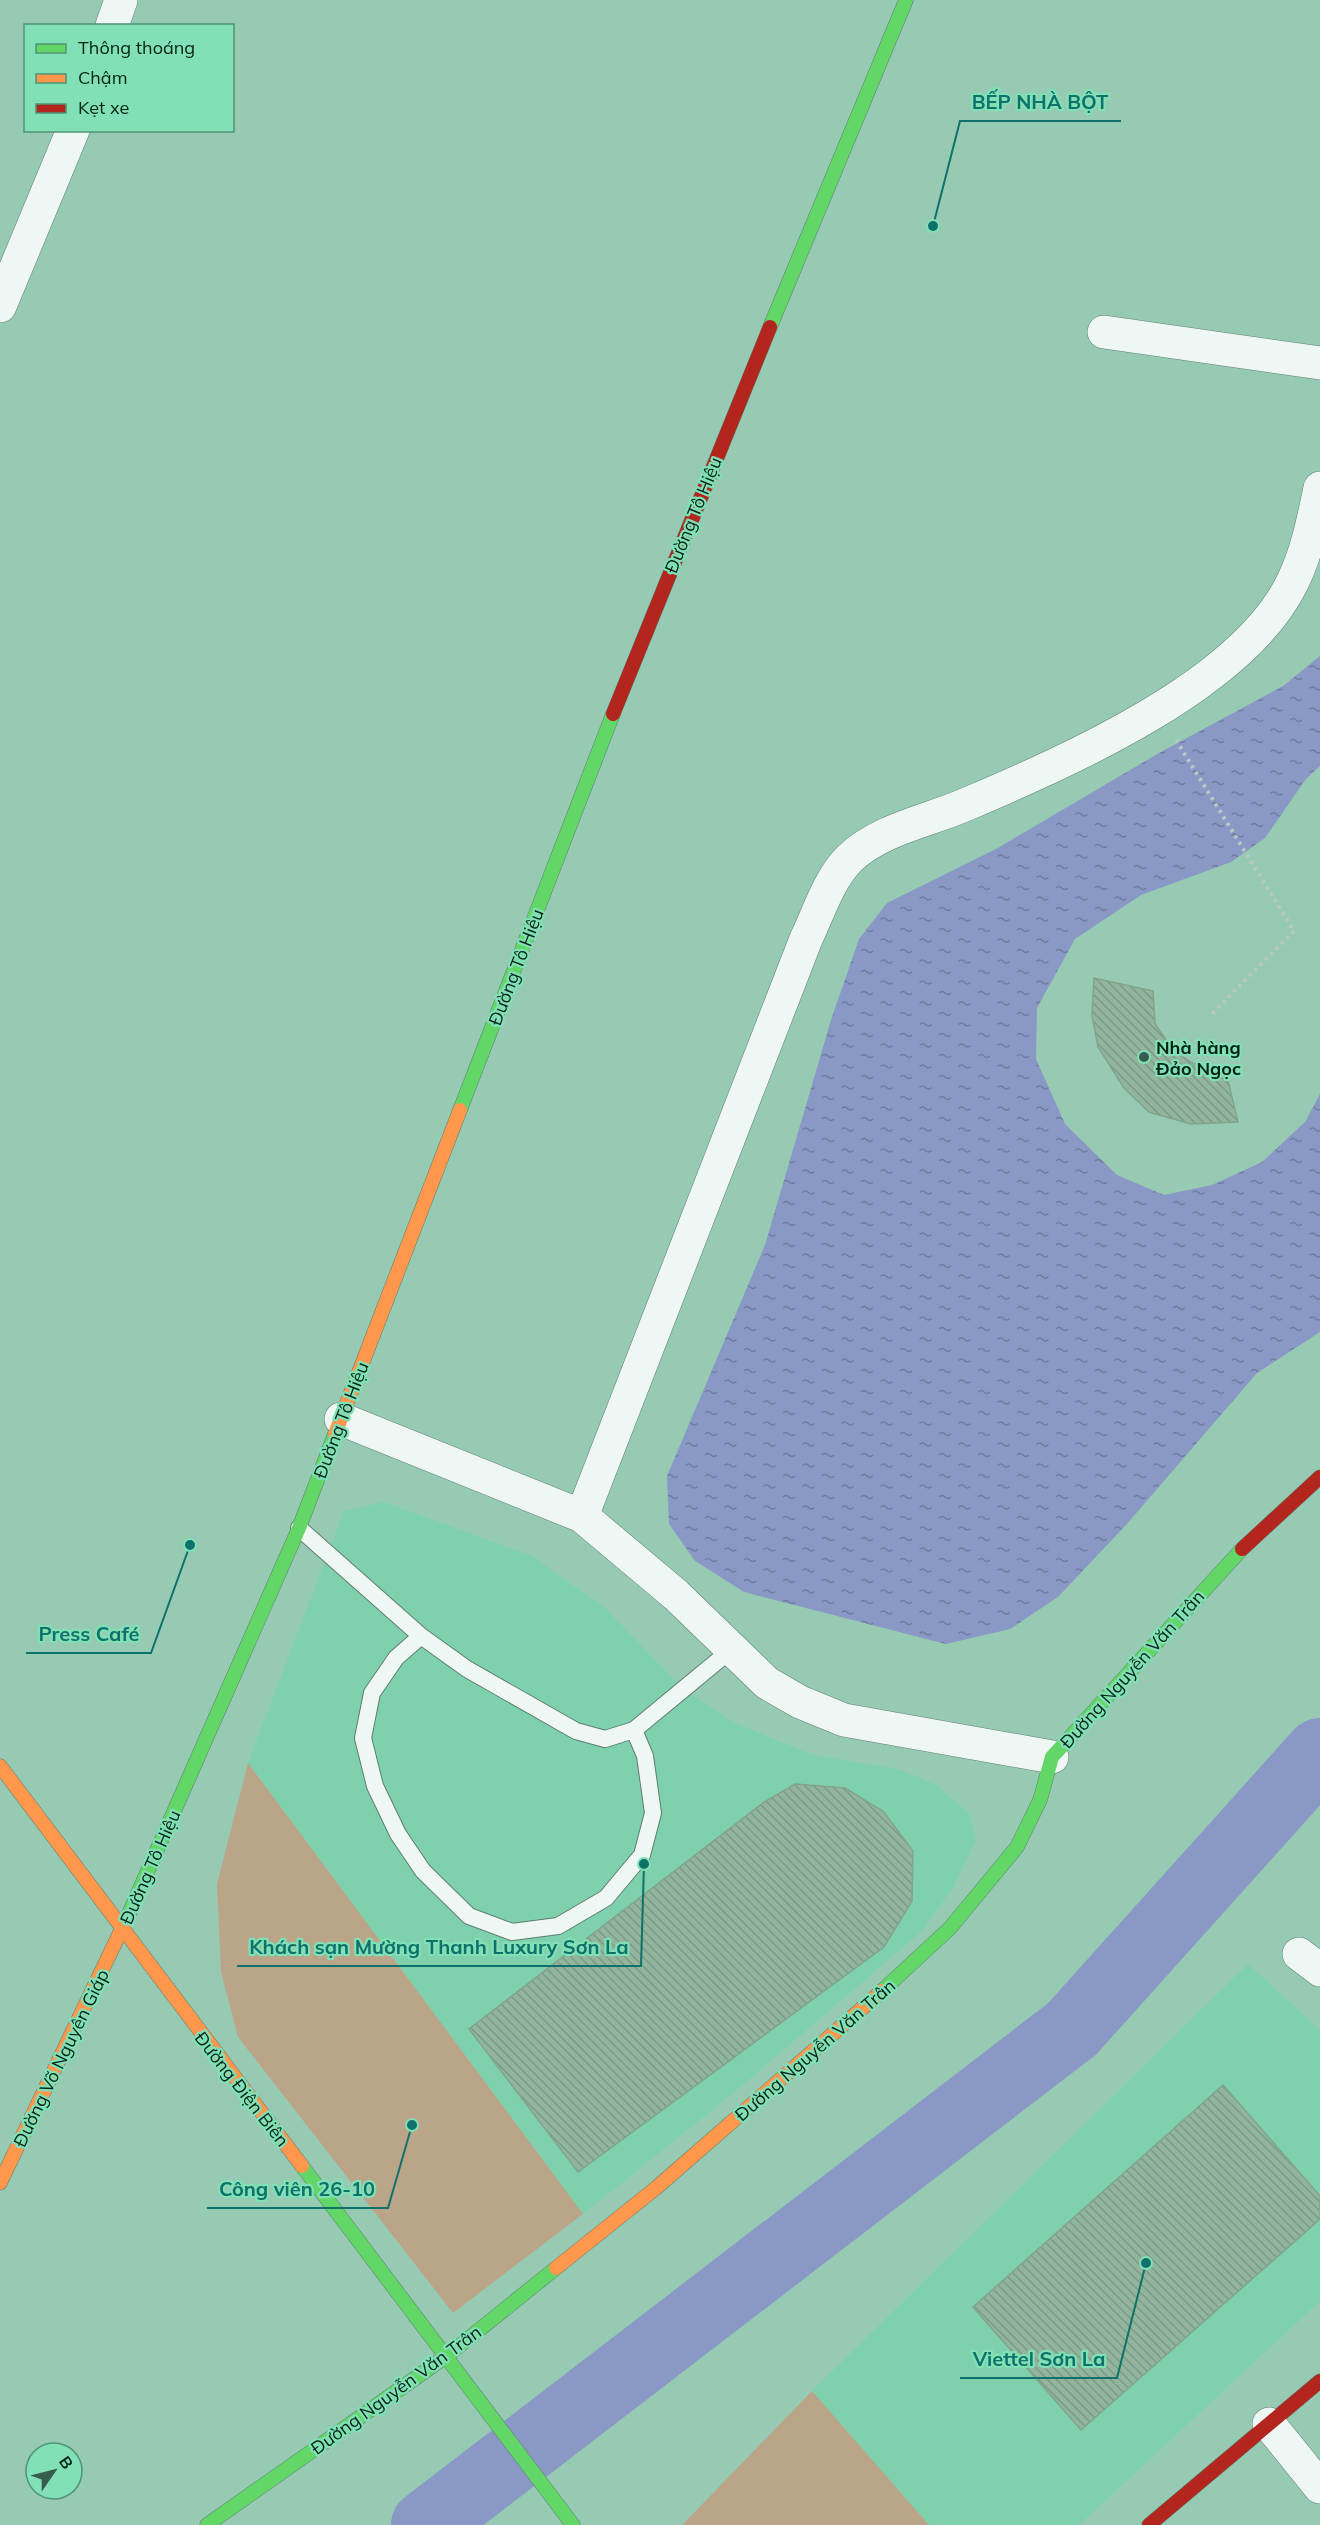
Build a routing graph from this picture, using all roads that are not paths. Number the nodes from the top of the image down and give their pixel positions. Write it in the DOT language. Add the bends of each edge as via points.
graph roads {
  1 [pos="121,0"];
  2 [pos="906,0"];
  3 [pos="113,24"];
  4 [pos="73,132"];
  5 [pos="0,306"];
  6 [pos="1104,332"];
  7 [pos="1320,363"];
  8 [pos="1320,488"];
  9 [pos="341,1419"];
  10 [pos="1320,1476"];
  11 [pos="582,1516"];
  12 [pos="299,1528"];
  13 [pos="421,1636"];
  14 [pos="732,1649"];
  15 [pos="634,1731"];
  16 [pos="1052,1757"];
  17 [pos="0,1766"];
  18 [pos="122,1932"];
  19 [pos="0,2183"];
  20 [pos="448,2355"];
  21 [pos="1320,2381"];
  22 [pos="1269,2424"];
  23 [pos="1320,2487"];
  24 [pos="207,2525"];
  25 [pos="573,2525"];
  26 [pos="1149,2525"];
  1 -- 3 [label="street"];
  2 -- 9 [label="main road, Đường Tô Hiệu" via="646,628"];
  4 -- 5 [label="street"];
  6 -- 7 [label="street"];
  8 -- 11 [label="street" via="1309,541 1291,585 1260,631 1223,664 1169,702 1080,751 989,795 865,845 847,861 806,939"];
  9 -- 11 [label="street"];
  9 -- 12 [label="main road, Đường Tô Hiệu"];
  10 -- 16 [label="main road, Đường Nguyễn Văn Trân" via="1243,1548"];
  11 -- 14 [label="street" via="676,1595"];
  12 -- 13 [label="lane"];
  12 -- 18 [label="main road, Đường Tô Hiệu"];
  13 -- 15 [label="lane" via="467,1669 576,1731 605,1739"];
  13 -- 15 [label="lane" via="396,1658 372,1693 363,1738 375,1786 399,1834 423,1871 469,1916 512,1932 558,1926 606,1898 642,1855 653,1813 645,1756"];
  14 -- 15 [label="lane"];
  14 -- 16 [label="street" via="767,1683 844,1720"];
  16 -- 20 [label="main road, Đường Nguyễn Văn Trân" via="1040,1800 1017,1848 950,1928 836,2034 665,2180"];
  17 -- 18 [label="main road, Đường Điện Biên"];
  18 -- 19 [label="main road, Đường Võ Nguyên Giáp"];
  18 -- 20 [label="main road, Đường Điện Biên"];
  20 -- 24 [label="main road, Đường Nguyễn Văn Trân"];
  20 -- 25 [label="main road, Đường Điện Biên"];
  21 -- 22 [label="main road"];
  22 -- 23 [label="street"];
  22 -- 26 [label="main road"];
}
